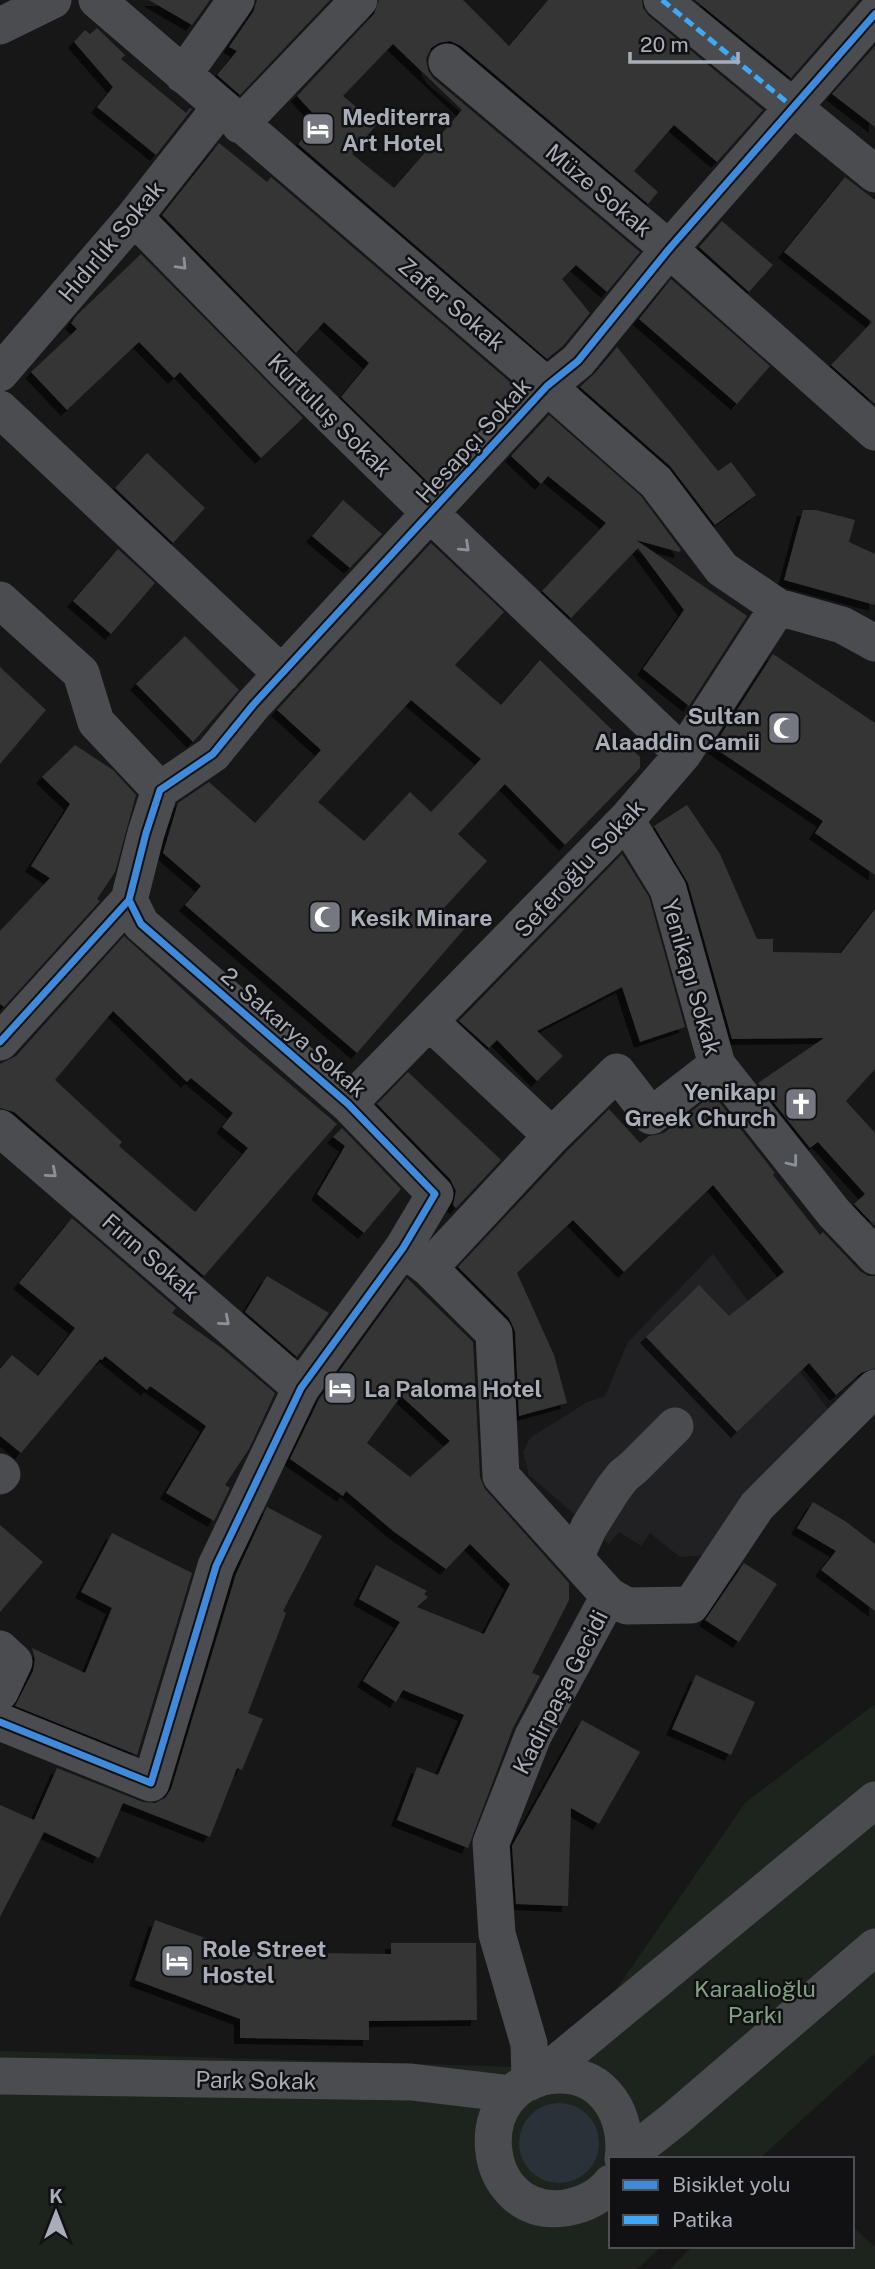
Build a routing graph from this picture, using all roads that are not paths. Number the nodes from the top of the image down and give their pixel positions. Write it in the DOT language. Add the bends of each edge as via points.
graph roads {
  1 [pos="53,0"];
  2 [pos="97,0"];
  3 [pos="236,0"];
  4 [pos="359,0"];
  5 [pos="662,0"];
  6 [pos="875,14"];
  7 [pos="0,26"];
  8 [pos="447,62"];
  9 [pos="183,75"];
  10 [pos="794,108"];
  11 [pos="230,116"];
  12 [pos="875,174"];
  13 [pos="134,217"];
  14 [pos="669,249"];
  15 [pos="0,373"];
  16 [pos="547,386"];
  17 [pos="0,410"];
  18 [pos="875,432"];
  19 [pos="430,514"];
  20 [pos="0,600"];
  21 [pos="778,607"];
  22 [pos="875,643"];
  23 [pos="282,674"];
  24 [pos="683,754"];
  25 [pos="160,790"];
  26 [pos="626,820"];
  27 [pos="129,900"];
  28 [pos="430,1023"];
  29 [pos="0,1042"];
  30 [pos="717,1066"];
  31 [pos="348,1104"];
  32 [pos="0,1128"];
  33 [pos="552,1136"];
  34 [pos="875,1256"];
  35 [pos="416,1258"];
  36 [pos="301,1388"];
  37 [pos="875,1388"];
  38 [pos="675,1426"];
  39 [pos="575,1558"];
  40 [pos="609,1596"];
  41 [pos="0,1648"];
  42 [pos="0,1692"];
  43 [pos="0,1721"];
  44 [pos="875,1800"];
  45 [pos="875,1947"];
  46 [pos="0,2076"];
  47 [pos="526,2085"];
  48 [pos="624,2157"];
  49 [pos="627,2157"];
  50 [pos="609,2185"];
  1 -- 7 [label="street"];
  2 -- 9 [label="street, Zafer Sokak"];
  3 -- 9 [label="street"];
  4 -- 11 [label="street, Hıdırlık Sokak"];
  5 -- 10 [label="street"];
  6 -- 10 [label="street, Hesapçı Sokak"];
  8 -- 14 [label="street, Müze Sokak"];
  9 -- 11 [label="street, Zafer Sokak"];
  10 -- 12 [label="street"];
  10 -- 14 [label="street, Hesapçı Sokak"];
  11 -- 13 [label="street, Hıdırlık Sokak"];
  11 -- 16 [label="street, Zafer Sokak"];
  13 -- 15 [label="street, Hıdırlık Sokak"];
  13 -- 19 [label="street, Kurtuluş Sokak, one-way"];
  14 -- 16 [label="street, Hesapçı Sokak" via="578,361"];
  14 -- 18 [label="street, Müze Sokak"];
  16 -- 19 [label="street, Hesapçı Sokak"];
  16 -- 21 [label="street, Zafer Sokak" via="656,482 722,569"];
  17 -- 23 [label="street"];
  19 -- 23 [label="street, Hesapçı Sokak"];
  19 -- 24 [label="street, Kurtuluş Sokak, one-way"];
  20 -- 25 [label="street" via="80,673 96,722"];
  21 -- 22 [label="street, Zafer Sokak" via="842,625"];
  21 -- 24 [label="street, Seferoğlu Sokak"];
  23 -- 25 [label="street, Hesapçı Sokak" via="213,754"];
  24 -- 26 [label="street, Seferoğlu Sokak"];
  25 -- 27 [label="street"];
  26 -- 28 [label="street, Seferoğlu Sokak"];
  26 -- 30 [label="street, Yenikapı Sokak" via="668,889"];
  27 -- 29 [label="street"];
  27 -- 31 [label="street, 2. Sakarya Sokak" via="141,924"];
  28 -- 31 [label="street, Seferoğlu Sokak"];
  28 -- 33 [label="street"];
  30 -- 33 [label="street" via="651,1116 617,1072"];
  30 -- 34 [label="street, Yenikapı Sokak, one-way" via="834,1213"];
  31 -- 35 [label="street, 2. Sakarya Sokak" via="435,1194"];
  32 -- 36 [label="street, Fırın Sokak, one-way"];
  33 -- 35 [label="street"];
  35 -- 36 [label="street"];
  35 -- 39 [label="street, Kadirpaşa Gecidi" via="494,1332 501,1476"];
  36 -- 43 [label="street" via="216,1566 151,1783"];
  37 -- 40 [label="street" via="757,1506 691,1605 627,1606"];
  38 -- 39 [label="street" via="612,1489"];
  39 -- 40 [label="street, Kadirpaşa Gecidi"];
  40 -- 47 [label="street, Kadirpaşa Gecidi" via="533,1735 491,1843 497,1934 528,2044"];
  41 -- 42 [label="street" via="14,1662"];
  44 -- 47 [label="street"];
  45 -- 49 [label="street"];
  46 -- 47 [label="street, Park Sokak"];
  47 -- 48 [label="street, Park Sokak" via="559,2075 592,2084 617,2109 626,2142"];
  47 -- 50 [label="street" via="501,2108 494,2124 494,2159 511,2189 525,2200 558,2208 592,2200"];
}
